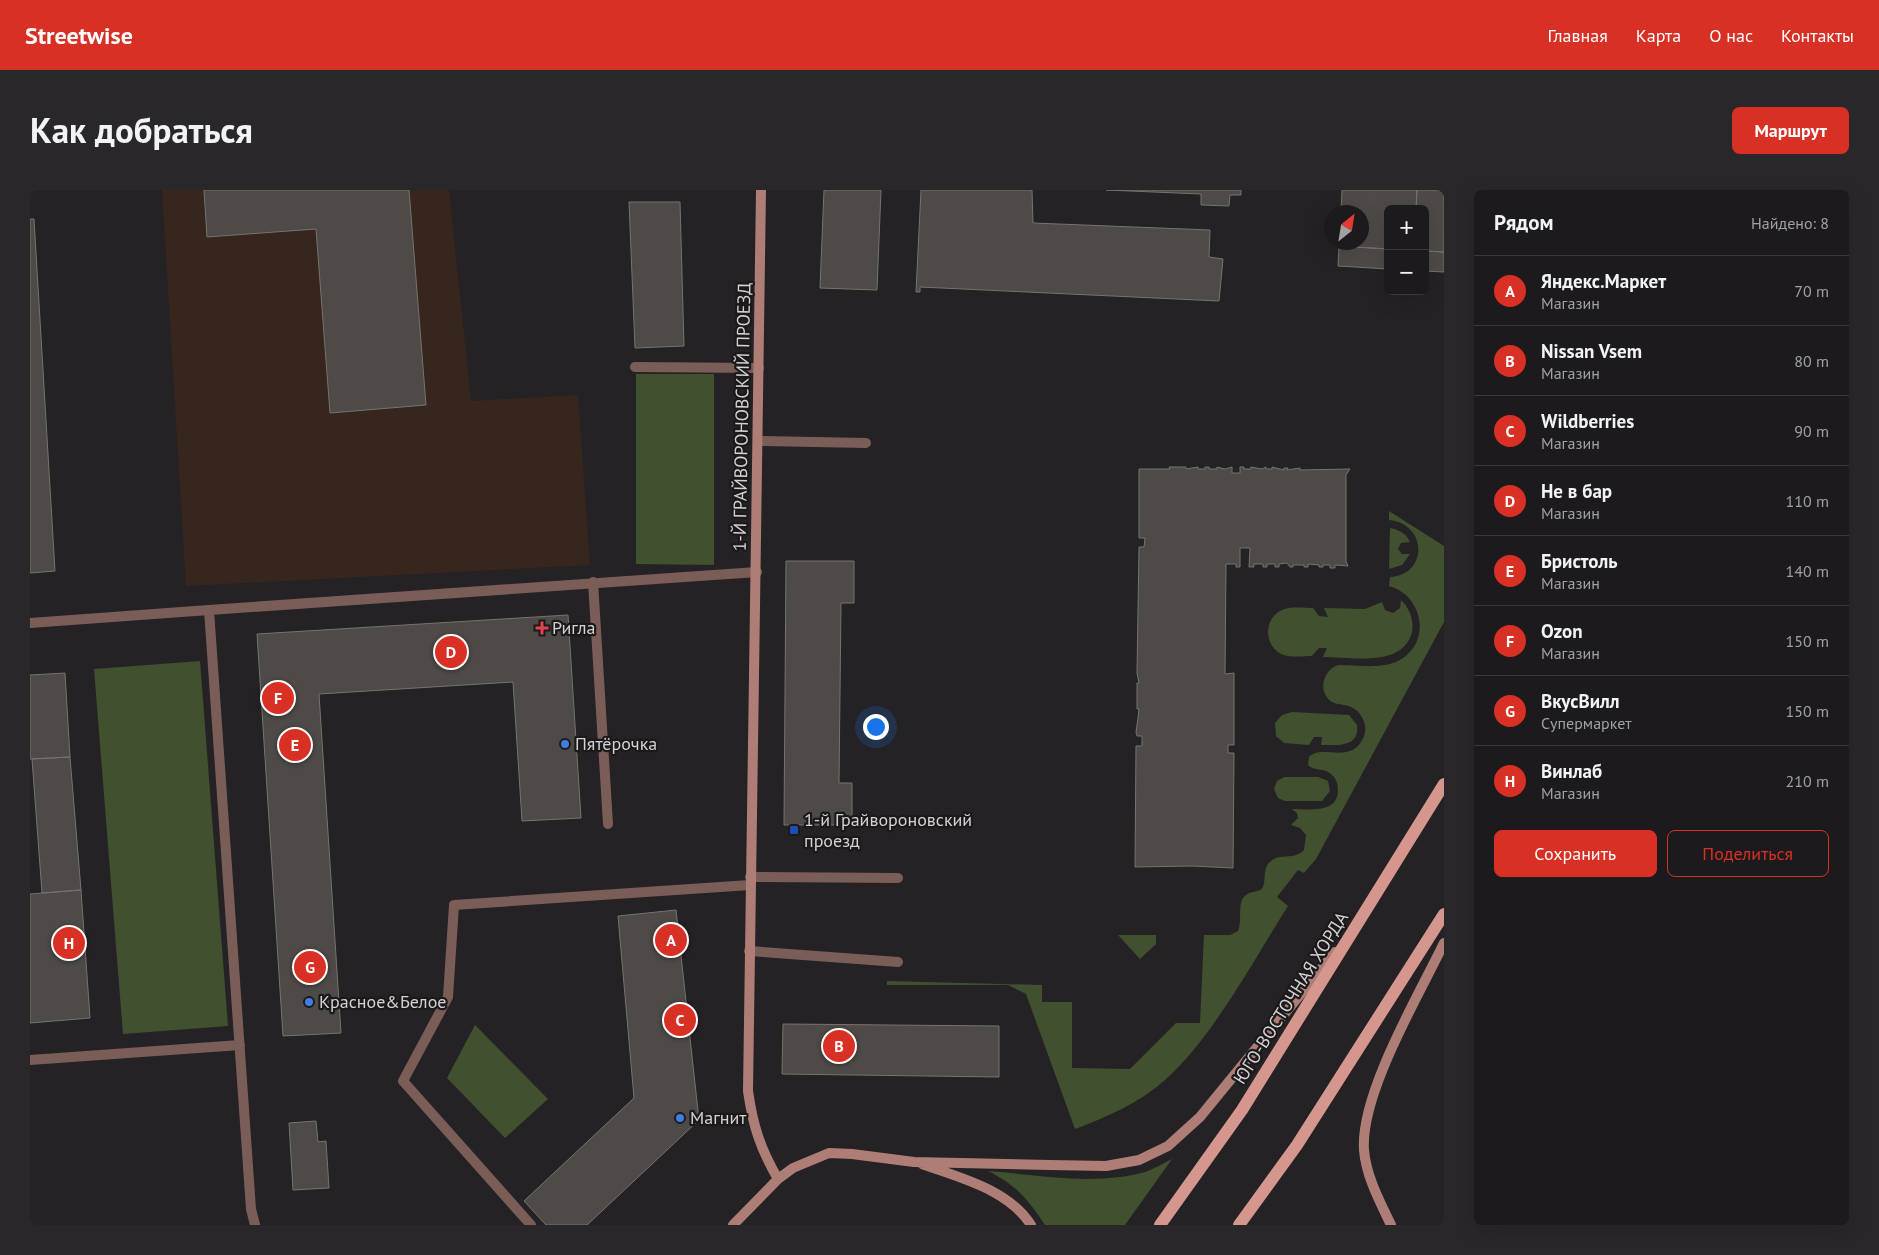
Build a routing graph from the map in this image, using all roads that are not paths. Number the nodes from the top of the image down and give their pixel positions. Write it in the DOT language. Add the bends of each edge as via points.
graph roads {
  1 [pos="761,190"];
  2 [pos="636,367"];
  3 [pos="759,368"];
  4 [pos="758,441"];
  5 [pos="866,443"];
  6 [pos="757,572"];
  7 [pos="592,582"];
  8 [pos="209,610"];
  9 [pos="30,623"];
  10 [pos="1444,784"];
  11 [pos="608,824"];
  12 [pos="898,878"];
  13 [pos="750,881"];
  14 [pos="1444,914"];
  15 [pos="1359,922"];
  16 [pos="1444,943"];
  17 [pos="749,951"];
  18 [pos="898,962"];
  19 [pos="240,1044"];
  20 [pos="30,1060"];
  21 [pos="914,1162"];
  22 [pos="778,1179"];
  23 [pos="256,1225"];
  24 [pos="531,1225"];
  25 [pos="733,1225"];
  26 [pos="1030,1225"];
  27 [pos="1160,1225"];
  28 [pos="1239,1225"];
  29 [pos="1391,1225"];
  1 -- 3 [label="main road, 1-Й ГРАЙВОРОНОВСКИЙ ПРОЕЗД"];
  2 -- 3 [label="lane"];
  3 -- 4 [label="main road, 1-Й ГРАЙВОРОНОВСКИЙ ПРОЕЗД"];
  4 -- 5 [label="lane"];
  4 -- 6 [label="main road, 1-Й ГРАЙВОРОНОВСКИЙ ПРОЕЗД"];
  6 -- 7 [label="lane"];
  6 -- 13 [label="main road, 1-Й ГРАЙВОРОНОВСКИЙ ПРОЕЗД"];
  7 -- 8 [label="lane"];
  7 -- 11 [label="lane"];
  8 -- 9 [label="lane"];
  8 -- 19 [label="lane"];
  10 -- 15 [label="main road, ЮГО-ВОСТОЧНАЯ ХОРДА"];
  12 -- 13 [label="lane"];
  13 -- 17 [label="main road, 1-Й ГРАЙВОРОНОВСКИЙ ПРОЕЗД"];
  13 -- 24 [label="lane" via="454,905 448,997 403,1081"];
  14 -- 28 [label="main road" via="1297,1145"];
  15 -- 21 [label="main road" via="1200,1117 1168,1146 1139,1160 1106,1166"];
  15 -- 27 [label="main road, ЮГО-ВОСТОЧНАЯ ХОРДА" via="1242,1110"];
  16 -- 29 [label="main road" via="1384,1066 1367,1114 1364,1151 1375,1192"];
  17 -- 18 [label="lane"];
  17 -- 22 [label="main road, 1-Й ГРАЙВОРОНОВСКИЙ ПРОЕЗД" via="748,1091 754,1128"];
  19 -- 20 [label="lane"];
  19 -- 23 [label="lane" via="251,1209"];
  21 -- 22 [label="main road" via="829,1153 793,1168"];
  21 -- 26 [label="main road" via="982,1186 1011,1203"];
  22 -- 25 [label="main road"];
}
